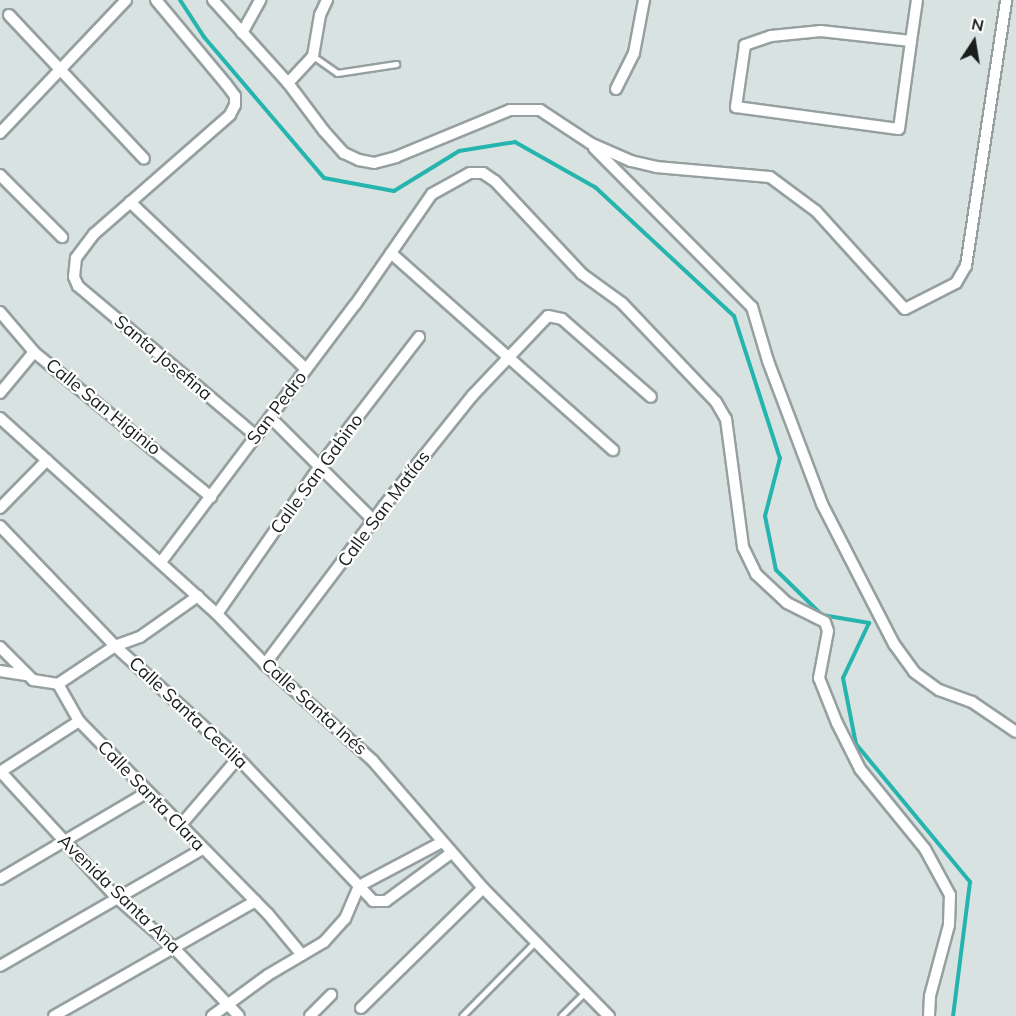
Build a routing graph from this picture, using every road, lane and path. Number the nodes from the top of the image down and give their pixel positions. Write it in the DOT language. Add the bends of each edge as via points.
graph roads {
  1 [pos="126,0"];
  2 [pos="156,0"];
  3 [pos="213,0"];
  4 [pos="260,0"];
  5 [pos="327,0"];
  6 [pos="644,0"];
  7 [pos="917,0"];
  8 [pos="1006,0"];
  9 [pos="9,15"];
  10 [pos="242,33"];
  11 [pos="911,41"];
  12 [pos="313,56"];
  13 [pos="396,64"];
  14 [pos="61,72"];
  15 [pos="288,83"];
  16 [pos="616,89"];
  17 [pos="0,133"];
  18 [pos="590,143"];
  19 [pos="144,159"];
  20 [pos="0,175"];
  21 [pos="130,202"];
  22 [pos="62,237"];
  23 [pos="391,253"];
  24 [pos="0,312"];
  25 [pos="419,338"];
  26 [pos="34,352"];
  27 [pos="507,357"];
  28 [pos="306,369"];
  29 [pos="0,393"];
  30 [pos="651,397"];
  31 [pos="270,417"];
  32 [pos="0,418"];
  33 [pos="256,436"];
  34 [pos="613,450"];
  35 [pos="47,460"];
  36 [pos="320,467"];
  37 [pos="211,497"];
  38 [pos="0,508"];
  39 [pos="375,522"];
  40 [pos="0,526"];
  41 [pos="161,562"];
  42 [pos="198,596"];
  43 [pos="217,614"];
  44 [pos="115,646"];
  45 [pos="0,647"];
  46 [pos="265,664"];
  47 [pos="0,671"];
  48 [pos="27,675"];
  49 [pos="58,684"];
  50 [pos="79,721"];
  51 [pos="1016,732"];
  52 [pos="238,758"];
  53 [pos="0,771"];
  54 [pos="146,793"];
  55 [pos="180,826"];
  56 [pos="63,841"];
  57 [pos="442,842"];
  58 [pos="203,849"];
  59 [pos="452,853"];
  60 [pos="0,879"];
  61 [pos="359,885"];
  62 [pos="483,888"];
  63 [pos="116,897"];
  64 [pos="255,901"];
  65 [pos="536,941"];
  66 [pos="173,947"];
  67 [pos="302,955"];
  68 [pos="0,966"];
  69 [pos="585,992"];
  70 [pos="332,995"];
  71 [pos="231,1006"];
  72 [pos="361,1008"];
  73 [pos="54,1016"];
  74 [pos="212,1016"];
  75 [pos="239,1016"];
  76 [pos="310,1016"];
  77 [pos="462,1016"];
  78 [pos="561,1016"];
  79 [pos="609,1016"];
  80 [pos="929,1016"];
  1 -- 14 [label="street"];
  2 -- 21 [label="street" via="226,84 235,96 235,105 230,115"];
  3 -- 10 [label="street"];
  4 -- 10 [label="street"];
  5 -- 12 [label="street" via="320,15"];
  6 -- 16 [label="street" via="634,53"];
  7 -- 11 [label="street"];
  8 -- 18 [label="street" via="966,266 956,283 910,308 900,308 881,279 816,211 770,177 656,167"];
  9 -- 14 [label="street"];
  10 -- 15 [label="street"];
  11 -- 11 [label="street" via="821,31 771,36 745,45 736,107 899,129"];
  12 -- 13 [label="lane" via="337,73"];
  12 -- 15 [label="street"];
  14 -- 17 [label="street"];
  14 -- 19 [label="street"];
  15 -- 18 [label="street" via="324,131 344,153 358,160 374,163 396,157 510,110 524,108 549,114"];
  18 -- 51 [label="street" via="752,307 768,361 822,504 894,644 914,672 939,690 972,702"];
  20 -- 22 [label="street"];
  21 -- 28 [label="street"];
  21 -- 33 [label="street, Santa Josefina" via="76,258 74,277 78,286"];
  23 -- 27 [label="street"];
  23 -- 28 [label="street, San Pedro"];
  23 -- 80 [label="street, San Pedro" via="432,194 470,173 483,173 582,274 622,303 716,402 726,419 743,546 756,574 787,603 825,622 828,631 819,678 837,723 860,770 925,849 950,895 949,925 930,996"];
  24 -- 26 [label="street, Calle San Higinio"];
  25 -- 36 [label="street, Calle San Gabino"];
  26 -- 29 [label="street"];
  26 -- 37 [label="street, Calle San Higinio"];
  27 -- 30 [label="street, Calle San Matías" via="548,316 555,315"];
  27 -- 34 [label="street"];
  27 -- 39 [label="street, Calle San Matías"];
  28 -- 31 [label="street, San Pedro"];
  31 -- 33 [label="street, San Pedro"];
  31 -- 36 [label="street"];
  32 -- 35 [label="street, Calle Santa Inés"];
  33 -- 37 [label="street, San Pedro"];
  35 -- 38 [label="street"];
  35 -- 41 [label="street, Calle Santa Inés"];
  36 -- 39 [label="street"];
  36 -- 43 [label="street, Calle San Gabino"];
  37 -- 41 [label="street, San Pedro"];
  39 -- 46 [label="street, Calle San Matías"];
  40 -- 44 [label="street, Calle Santa Cecilia"];
  41 -- 42 [label="street, Calle Santa Inés"];
  42 -- 43 [label="street, Calle Santa Inés"];
  42 -- 44 [label="street" via="140,637"];
  43 -- 46 [label="street, Calle Santa Inés"];
  44 -- 49 [label="street"];
  44 -- 52 [label="street, Calle Santa Cecilia"];
  45 -- 48 [label="street"];
  46 -- 57 [label="street, Calle Santa Inés" via="373,761"];
  47 -- 48 [label="street"];
  48 -- 49 [label="street" via="40,684"];
  49 -- 50 [label="street, Calle Santa Clara"];
  50 -- 53 [label="street"];
  50 -- 54 [label="street, Calle Santa Clara"];
  52 -- 55 [label="street"];
  52 -- 61 [label="street, Calle Santa Cecilia"];
  53 -- 56 [label="street, Avenida Santa Ana"];
  54 -- 55 [label="street, Calle Santa Clara"];
  54 -- 56 [label="street"];
  55 -- 58 [label="street, Calle Santa Clara"];
  56 -- 60 [label="street"];
  56 -- 63 [label="street, Avenida Santa Ana"];
  57 -- 59 [label="street, Calle Santa Inés"];
  57 -- 61 [label="street"];
  58 -- 63 [label="street"];
  58 -- 64 [label="street, Calle Santa Clara"];
  59 -- 61 [label="street, Calle Santa Cecilia" via="386,902 373,901"];
  59 -- 62 [label="street, Calle Santa Inés"];
  61 -- 67 [label="street" via="345,919 324,942"];
  62 -- 65 [label="street, Calle Santa Inés"];
  62 -- 72 [label="street"];
  63 -- 66 [label="street, Avenida Santa Ana"];
  63 -- 68 [label="street"];
  64 -- 66 [label="street"];
  64 -- 67 [label="street, Calle Santa Clara"];
  65 -- 69 [label="street, Calle Santa Inés"];
  65 -- 77 [label="lane"];
  66 -- 71 [label="street, Avenida Santa Ana"];
  66 -- 73 [label="street"];
  67 -- 71 [label="street" via="268,975"];
  69 -- 78 [label="lane"];
  69 -- 79 [label="street, Calle Santa Inés"];
  70 -- 76 [label="street"];
  71 -- 74 [label="street"];
  71 -- 75 [label="street, Avenida Santa Ana"];
}
